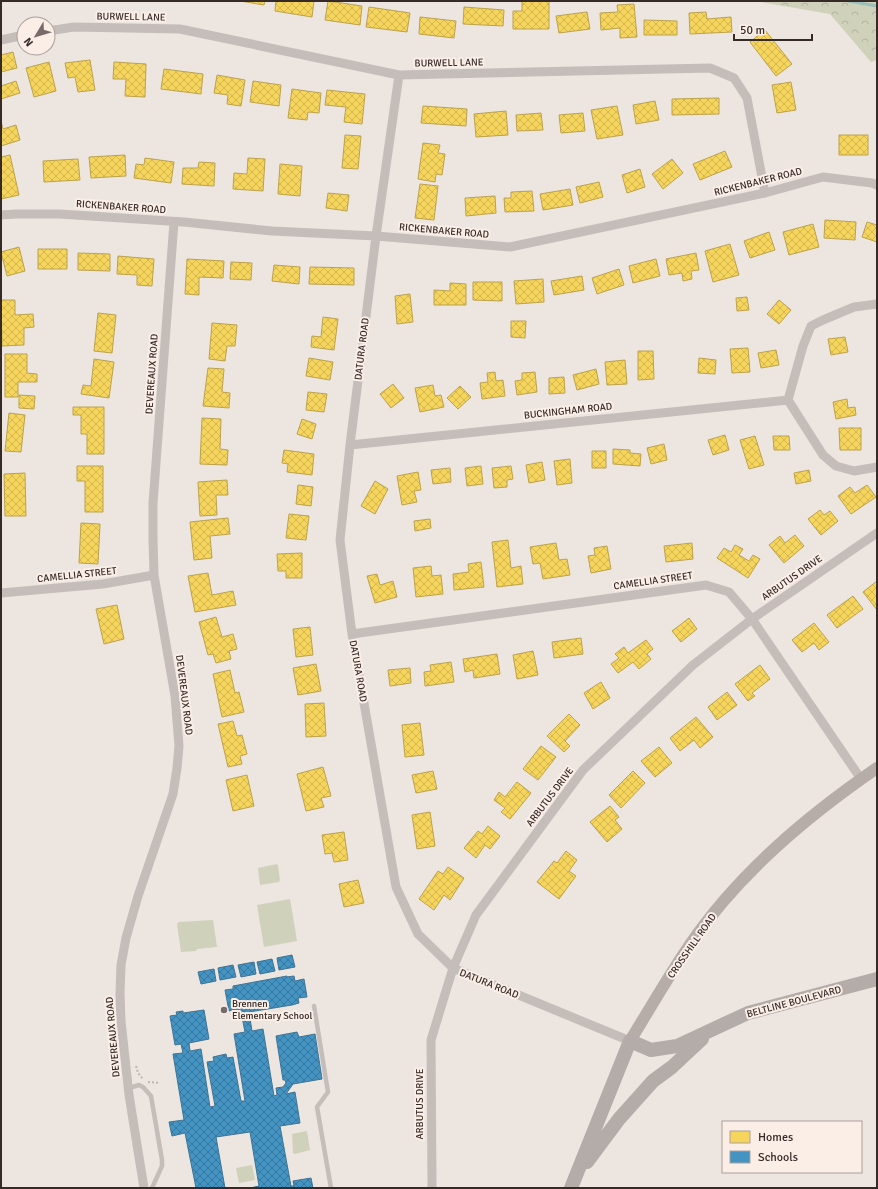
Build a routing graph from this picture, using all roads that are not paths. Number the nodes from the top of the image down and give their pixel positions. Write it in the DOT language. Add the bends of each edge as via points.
graph roads {
  1 [pos="56,30"];
  2 [pos="16,37"];
  3 [pos="1,40"];
  4 [pos="399,75"];
  5 [pos="877,185"];
  6 [pos="765,193"];
  7 [pos="1,215"];
  8 [pos="174,222"];
  9 [pos="376,236"];
  10 [pos="877,304"];
  11 [pos="788,400"];
  12 [pos="350,445"];
  13 [pos="877,467"];
  14 [pos="877,533"];
  15 [pos="154,575"];
  16 [pos="1,593"];
  17 [pos="752,619"];
  18 [pos="352,634"];
  19 [pos="877,768"];
  20 [pos="861,779"];
  21 [pos="452,968"];
  22 [pos="877,980"];
  23 [pos="314,1006"];
  24 [pos="713,1029"];
  25 [pos="630,1041"];
  26 [pos="128,1088"];
  27 [pos="573,1182"];
  28 [pos="144,1188"];
  29 [pos="152,1188"];
  30 [pos="331,1188"];
  31 [pos="432,1188"];
  1 -- 4 [label="street, BURWELL LANE" via="74,27 180,29"];
  2 -- 3 [label="street"];
  4 -- 6 [label="street, BURWELL LANE" via="710,68 734,78 747,98"];
  4 -- 9 [label="street, DATURA ROAD"];
  5 -- 6 [label="street, RICKENBAKER ROAD" via="823,177"];
  6 -- 9 [label="street, RICKENBAKER ROAD" via="510,247"];
  7 -- 8 [label="street, RICKENBAKER ROAD" via="58,214"];
  8 -- 9 [label="street, RICKENBAKER ROAD" via="272,231"];
  8 -- 15 [label="street, DEVEREAUX ROAD" via="153,503"];
  9 -- 12 [label="street, DATURA ROAD"];
  10 -- 11 [label="street" via="854,307 811,326"];
  11 -- 12 [label="street, BUCKINGHAM ROAD"];
  11 -- 13 [label="street" via="824,455 836,466 854,471"];
  12 -- 18 [label="street, DATURA ROAD" via="340,540"];
  14 -- 17 [label="street, ARBUTUS DRIVE"];
  15 -- 16 [label="street, CAMELLIA STREET" via="102,584"];
  15 -- 26 [label="street, DEVEREAUX ROAD" via="175,696 179,746 173,794 138,896 121,965 121,1021"];
  17 -- 18 [label="street, CAMELLIA STREET" via="729,592 706,585"];
  17 -- 20 [label="street, CAMELLIA STREET"];
  17 -- 21 [label="street, ARBUTUS DRIVE" via="693,665 583,770 476,915"];
  18 -- 21 [label="street, DATURA ROAD" via="396,887 418,934"];
  19 -- 20 [label="main road, CROSSHILL ROAD"];
  20 -- 25 [label="main road, CROSSHILL ROAD" via="755,866 689,946"];
  21 -- 25 [label="street, DATURA ROAD"];
  21 -- 31 [label="street, ARBUTUS DRIVE" via="431,1040"];
  22 -- 24 [label="main road, BELTLINE BOULEVARD" via="748,1013"];
  23 -- 30 [label="lane" via="328,1092 317,1107"];
  24 -- 25 [label="main road, DATURA ROAD" via="677,1046 658,1049 651,1050"];
  24 -- 27 [label="main road" via="653,1081 619,1119"];
  25 -- 27 [label="main road, CROSSHILL ROAD"];
  26 -- 28 [label="street, DEVEREAUX ROAD"];
  26 -- 29 [label="lane" via="143,1086 151,1096 162,1160"];
}
